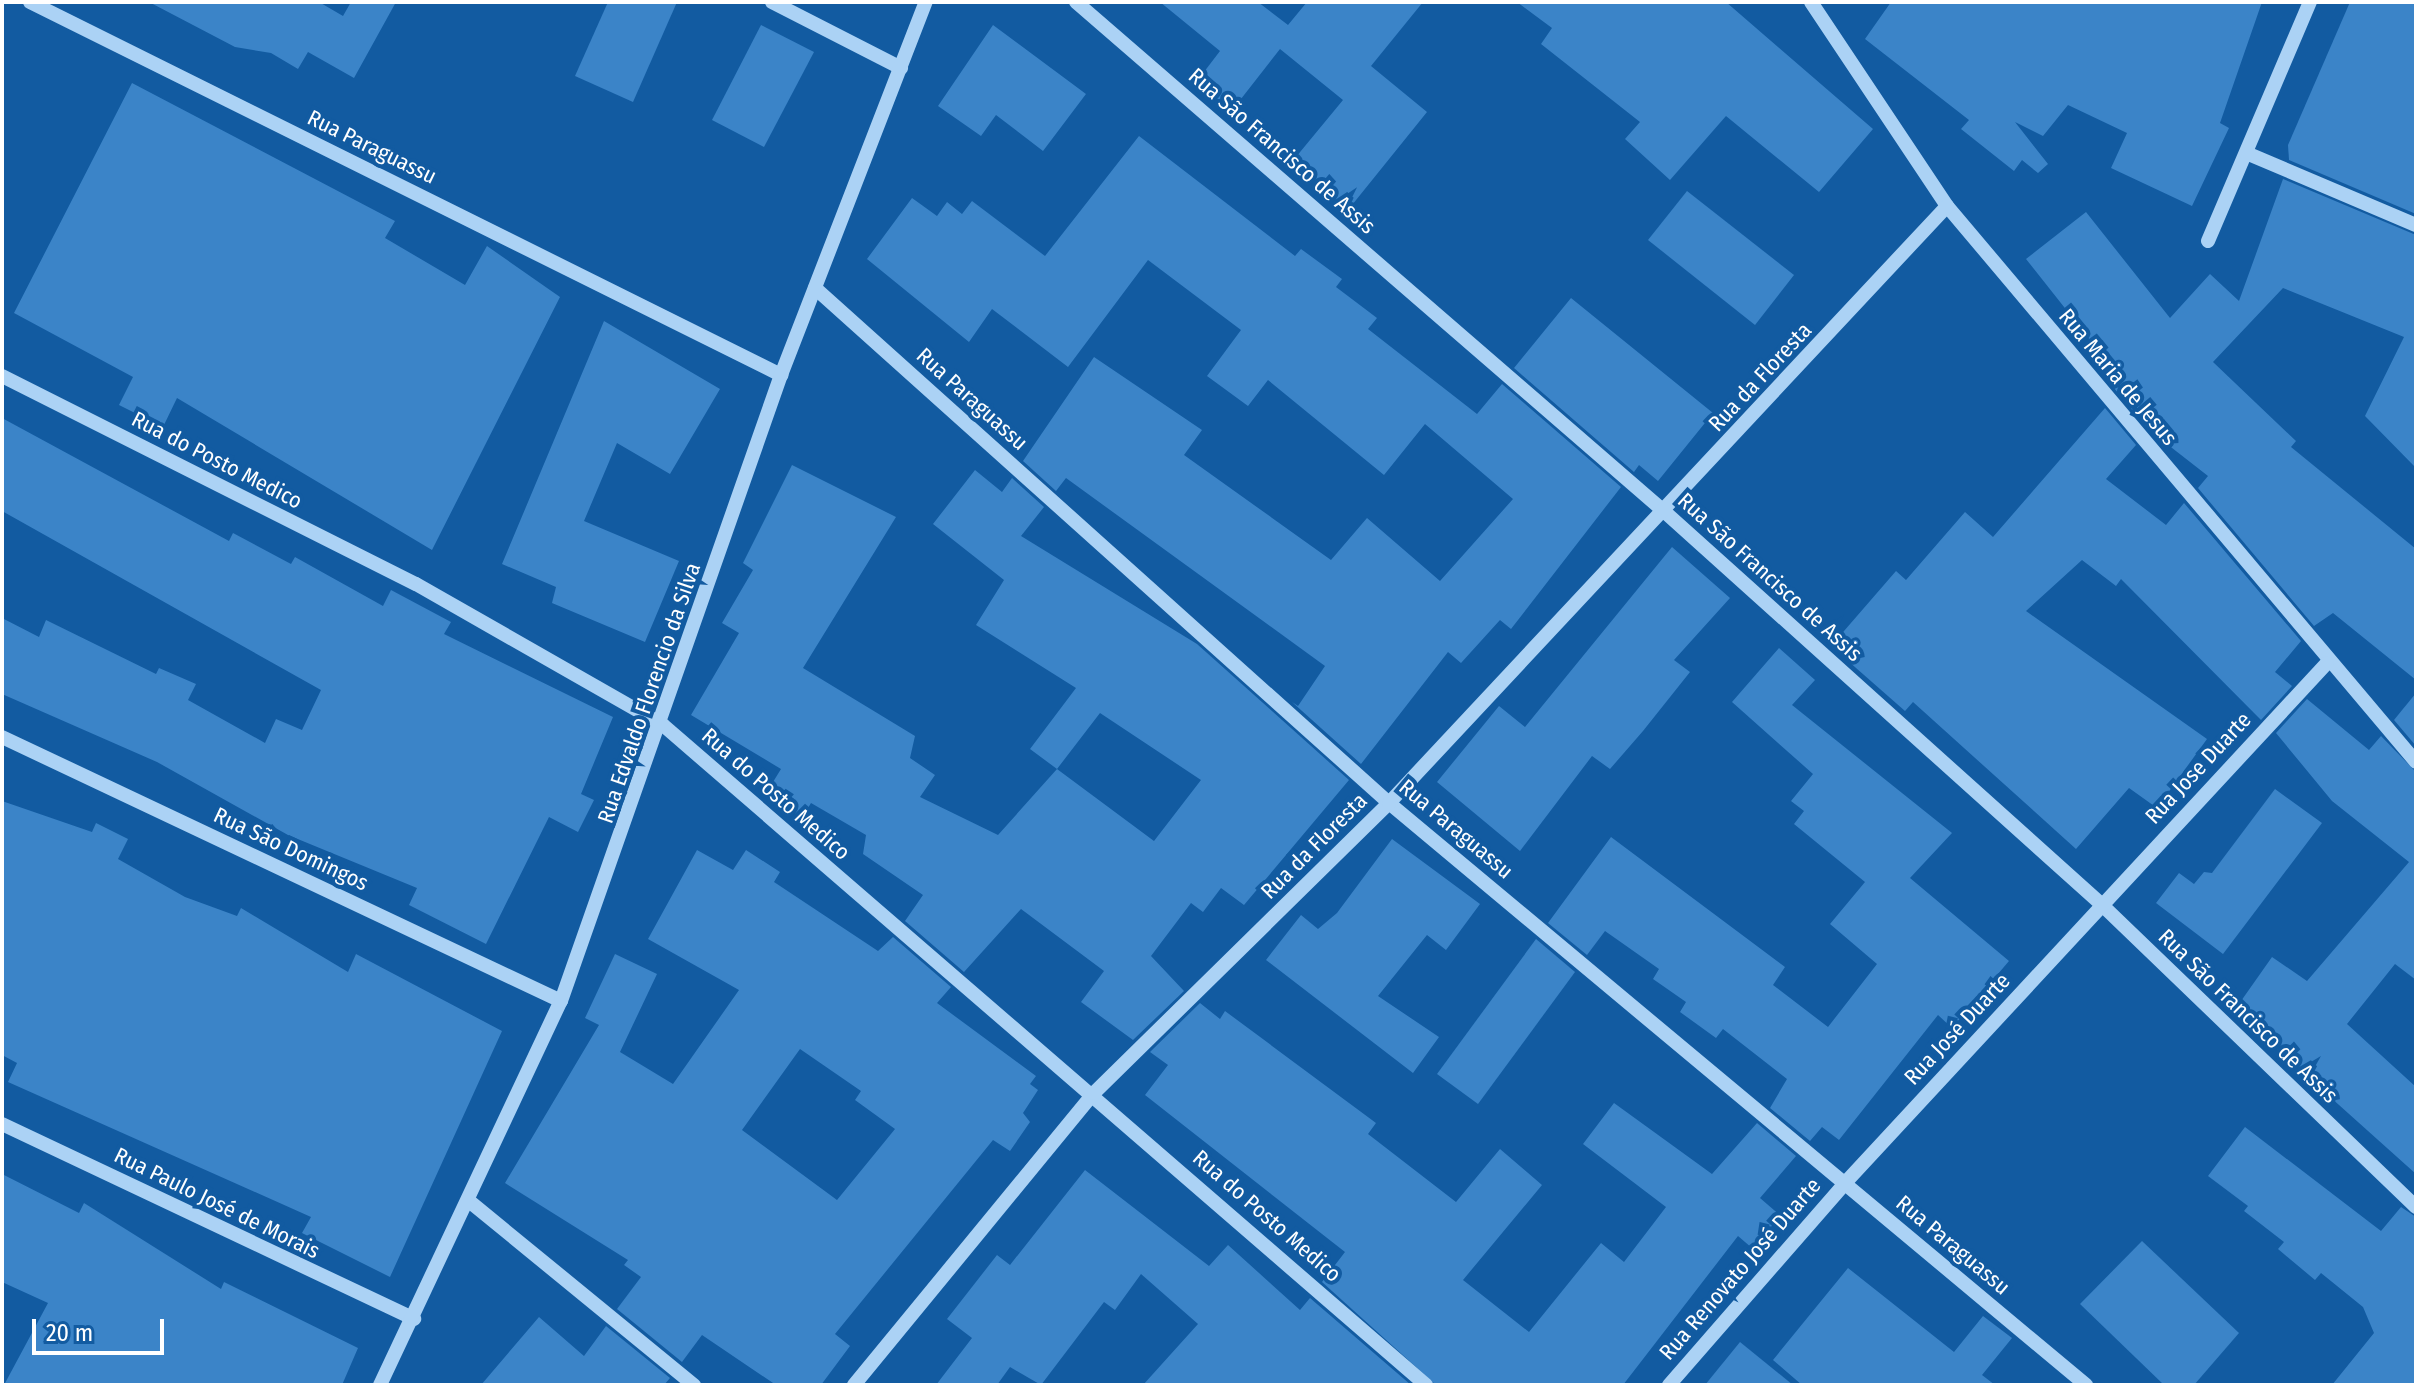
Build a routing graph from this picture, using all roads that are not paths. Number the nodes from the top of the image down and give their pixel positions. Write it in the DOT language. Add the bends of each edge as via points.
graph roads {
  1 [pos="30,2"];
  2 [pos="772,2"];
  3 [pos="926,2"];
  4 [pos="1076,2"];
  5 [pos="1811,2"];
  6 [pos="2310,2"];
  7 [pos="901,68"];
  8 [pos="2251,155"];
  9 [pos="1947,206"];
  10 [pos="2416,225"];
  11 [pos="2208,241"];
  12 [pos="815,288"];
  13 [pos="781,375"];
  14 [pos="2,376"];
  15 [pos="1666,513"];
  16 [pos="2327,663"];
  17 [pos="663,725"];
  18 [pos="2,737"];
  19 [pos="2416,762"];
  20 [pos="1389,803"];
  21 [pos="2101,904"];
  22 [pos="561,1001"];
  23 [pos="1094,1093"];
  24 [pos="2,1124"];
  25 [pos="1845,1183"];
  26 [pos="469,1201"];
  27 [pos="2416,1207"];
  28 [pos="414,1319"];
  29 [pos="380,1385"];
  30 [pos="694,1385"];
  31 [pos="854,1385"];
  32 [pos="1426,1385"];
  33 [pos="1669,1385"];
  34 [pos="2086,1385"];
  1 -- 13 [label="street, Rua Paraguassu"];
  2 -- 7 [label="street"];
  3 -- 7 [label="street, Rua Edvaldo Florencio da Silva"];
  4 -- 15 [label="street, Rua São Francisco de Assis"];
  5 -- 9 [label="street, Rua Maria de Jesus"];
  6 -- 8 [label="street"];
  7 -- 12 [label="street, Rua Edvaldo Florencio da Silva"];
  8 -- 10 [label="street"];
  8 -- 11 [label="street"];
  9 -- 15 [label="street, Rua da Floresta"];
  9 -- 16 [label="street, Rua Maria de Jesus"];
  12 -- 13 [label="street, Rua Edvaldo Florencio da Silva"];
  12 -- 20 [label="street, Rua Paraguassu"];
  13 -- 17 [label="street, Rua Edvaldo Florencio da Silva"];
  14 -- 17 [label="street, Rua do Posto Medico" via="416,584"];
  15 -- 20 [label="street, Rua da Floresta"];
  15 -- 21 [label="street, Rua São Francisco de Assis"];
  16 -- 19 [label="street, Rua Maria de Jesus"];
  16 -- 21 [label="street, Rua Jose Duarte"];
  17 -- 22 [label="street, Rua Edvaldo Florencio da Silva"];
  17 -- 23 [label="street, Rua do Posto Medico"];
  18 -- 22 [label="street, Rua São Domingos"];
  20 -- 23 [label="street, Rua da Floresta"];
  20 -- 25 [label="street, Rua Paraguassu"];
  21 -- 25 [label="street, Rua José Duarte"];
  21 -- 27 [label="street, Rua São Francisco de Assis"];
  22 -- 26 [label="street, Rua Edvaldo Florencio da Silva"];
  23 -- 31 [label="street, Rua da Floresta"];
  23 -- 32 [label="street, Rua do Posto Medico"];
  24 -- 28 [label="street, Rua Paulo José de Morais"];
  25 -- 33 [label="street, Rua Renovato José Duarte"];
  25 -- 34 [label="street, Rua Paraguassu"];
  26 -- 28 [label="street, Rua Edvaldo Florencio da Silva"];
  26 -- 30 [label="street"];
  28 -- 29 [label="street, Rua Edvaldo Florencio da Silva"];
}
